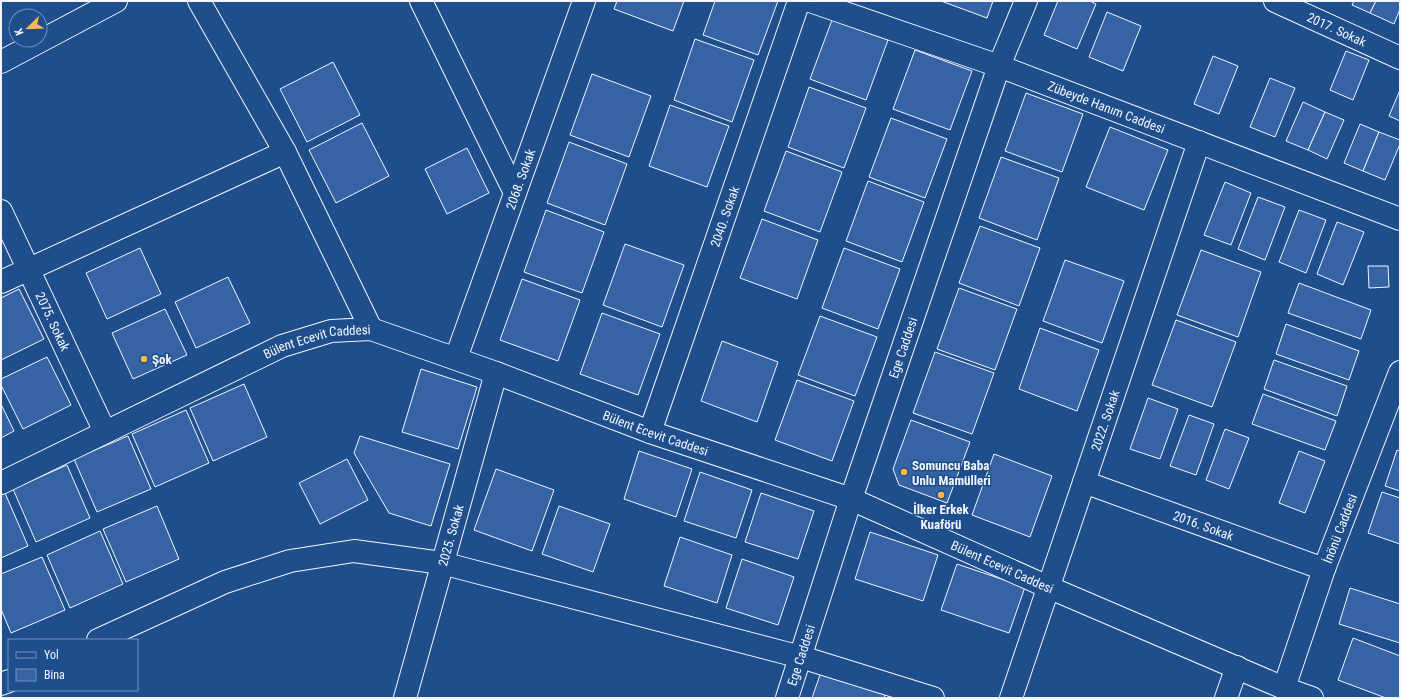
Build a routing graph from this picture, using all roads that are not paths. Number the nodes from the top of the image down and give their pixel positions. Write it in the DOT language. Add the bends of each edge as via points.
graph roads {
  1 [pos="116,1"];
  2 [pos="199,1"];
  3 [pos="421,1"];
  4 [pos="584,1"];
  5 [pos="799,1"];
  6 [pos="810,1"];
  7 [pos="1026,1"];
  8 [pos="1274,1"];
  9 [pos="1400,58"];
  10 [pos="1,62"];
  11 [pos="999,66"];
  12 [pos="1199,142"];
  13 [pos="285,152"];
  14 [pos="515,193"];
  15 [pos="1,211"];
  16 [pos="1400,219"];
  17 [pos="28,270"];
  18 [pos="1,282"];
  19 [pos="371,329"];
  20 [pos="456,358"];
  21 [pos="1400,372"];
  22 [pos="496,373"];
  23 [pos="105,432"];
  24 [pos="650,432"];
  25 [pos="1084,482"];
  26 [pos="1,483"];
  27 [pos="851,499"];
  28 [pos="442,563"];
  29 [pos="1324,569"];
  30 [pos="1048,587"];
  31 [pos="100,639"];
  32 [pos="801,657"];
  33 [pos="1237,667"];
  34 [pos="1284,688"];
  35 [pos="405,698"];
  36 [pos="787,698"];
  37 [pos="933,698"];
  38 [pos="1010,698"];
  39 [pos="1226,698"];
  40 [pos="1312,698"];
  1 -- 10 [label="street"];
  2 -- 13 [label="street"];
  3 -- 14 [label="street"];
  4 -- 14 [label="street, 2068. Sokak"];
  5 -- 24 [label="street, 2040. Sokak"];
  6 -- 11 [label="street, Zübeyde Hanım Caddesi"];
  7 -- 11 [label="street, Ege Caddesi"];
  8 -- 9 [label="street, 2017. Sokak"];
  11 -- 12 [label="street, Zübeyde Hanım Caddesi"];
  11 -- 27 [label="street, Ege Caddesi"];
  12 -- 16 [label="street, Zübeyde Hanım Caddesi"];
  12 -- 25 [label="street, 2022. Sokak"];
  13 -- 17 [label="street"];
  13 -- 19 [label="street"];
  14 -- 20 [label="street, 2068. Sokak"];
  15 -- 17 [label="street, 2075. Sokak"];
  17 -- 18 [label="street"];
  17 -- 23 [label="street, 2075. Sokak"];
  19 -- 20 [label="street, Bülent Ecevit Caddesi"];
  19 -- 23 [label="street, Bülent Ecevit Caddesi" via="331,331 282,346"];
  20 -- 22 [label="street, Bülent Ecevit Caddesi"];
  21 -- 29 [label="street, İnönü Caddesi"];
  22 -- 24 [label="street, Bülent Ecevit Caddesi"];
  22 -- 28 [label="street, 2025. Sokak"];
  23 -- 26 [label="street, Bülent Ecevit Caddesi"];
  24 -- 27 [label="street, Bülent Ecevit Caddesi"];
  25 -- 29 [label="street, 2016. Sokak"];
  25 -- 30 [label="street, 2022. Sokak"];
  27 -- 30 [label="street, Bülent Ecevit Caddesi"];
  27 -- 32 [label="street, Ege Caddesi"];
  28 -- 31 [label="street" via="354,551 290,561 225,582"];
  28 -- 32 [label="street"];
  28 -- 35 [label="street, 2025. Sokak"];
  29 -- 34 [label="street, İnönü Caddesi"];
  30 -- 33 [label="street, Bülent Ecevit Caddesi"];
  30 -- 38 [label="street, 2022. Sokak"];
  32 -- 36 [label="street, Ege Caddesi"];
  32 -- 37 [label="street"];
  33 -- 34 [label="street, Bülent Ecevit Caddesi"];
  33 -- 39 [label="street"];
  34 -- 40 [label="street, Bülent Ecevit Caddesi"];
}
